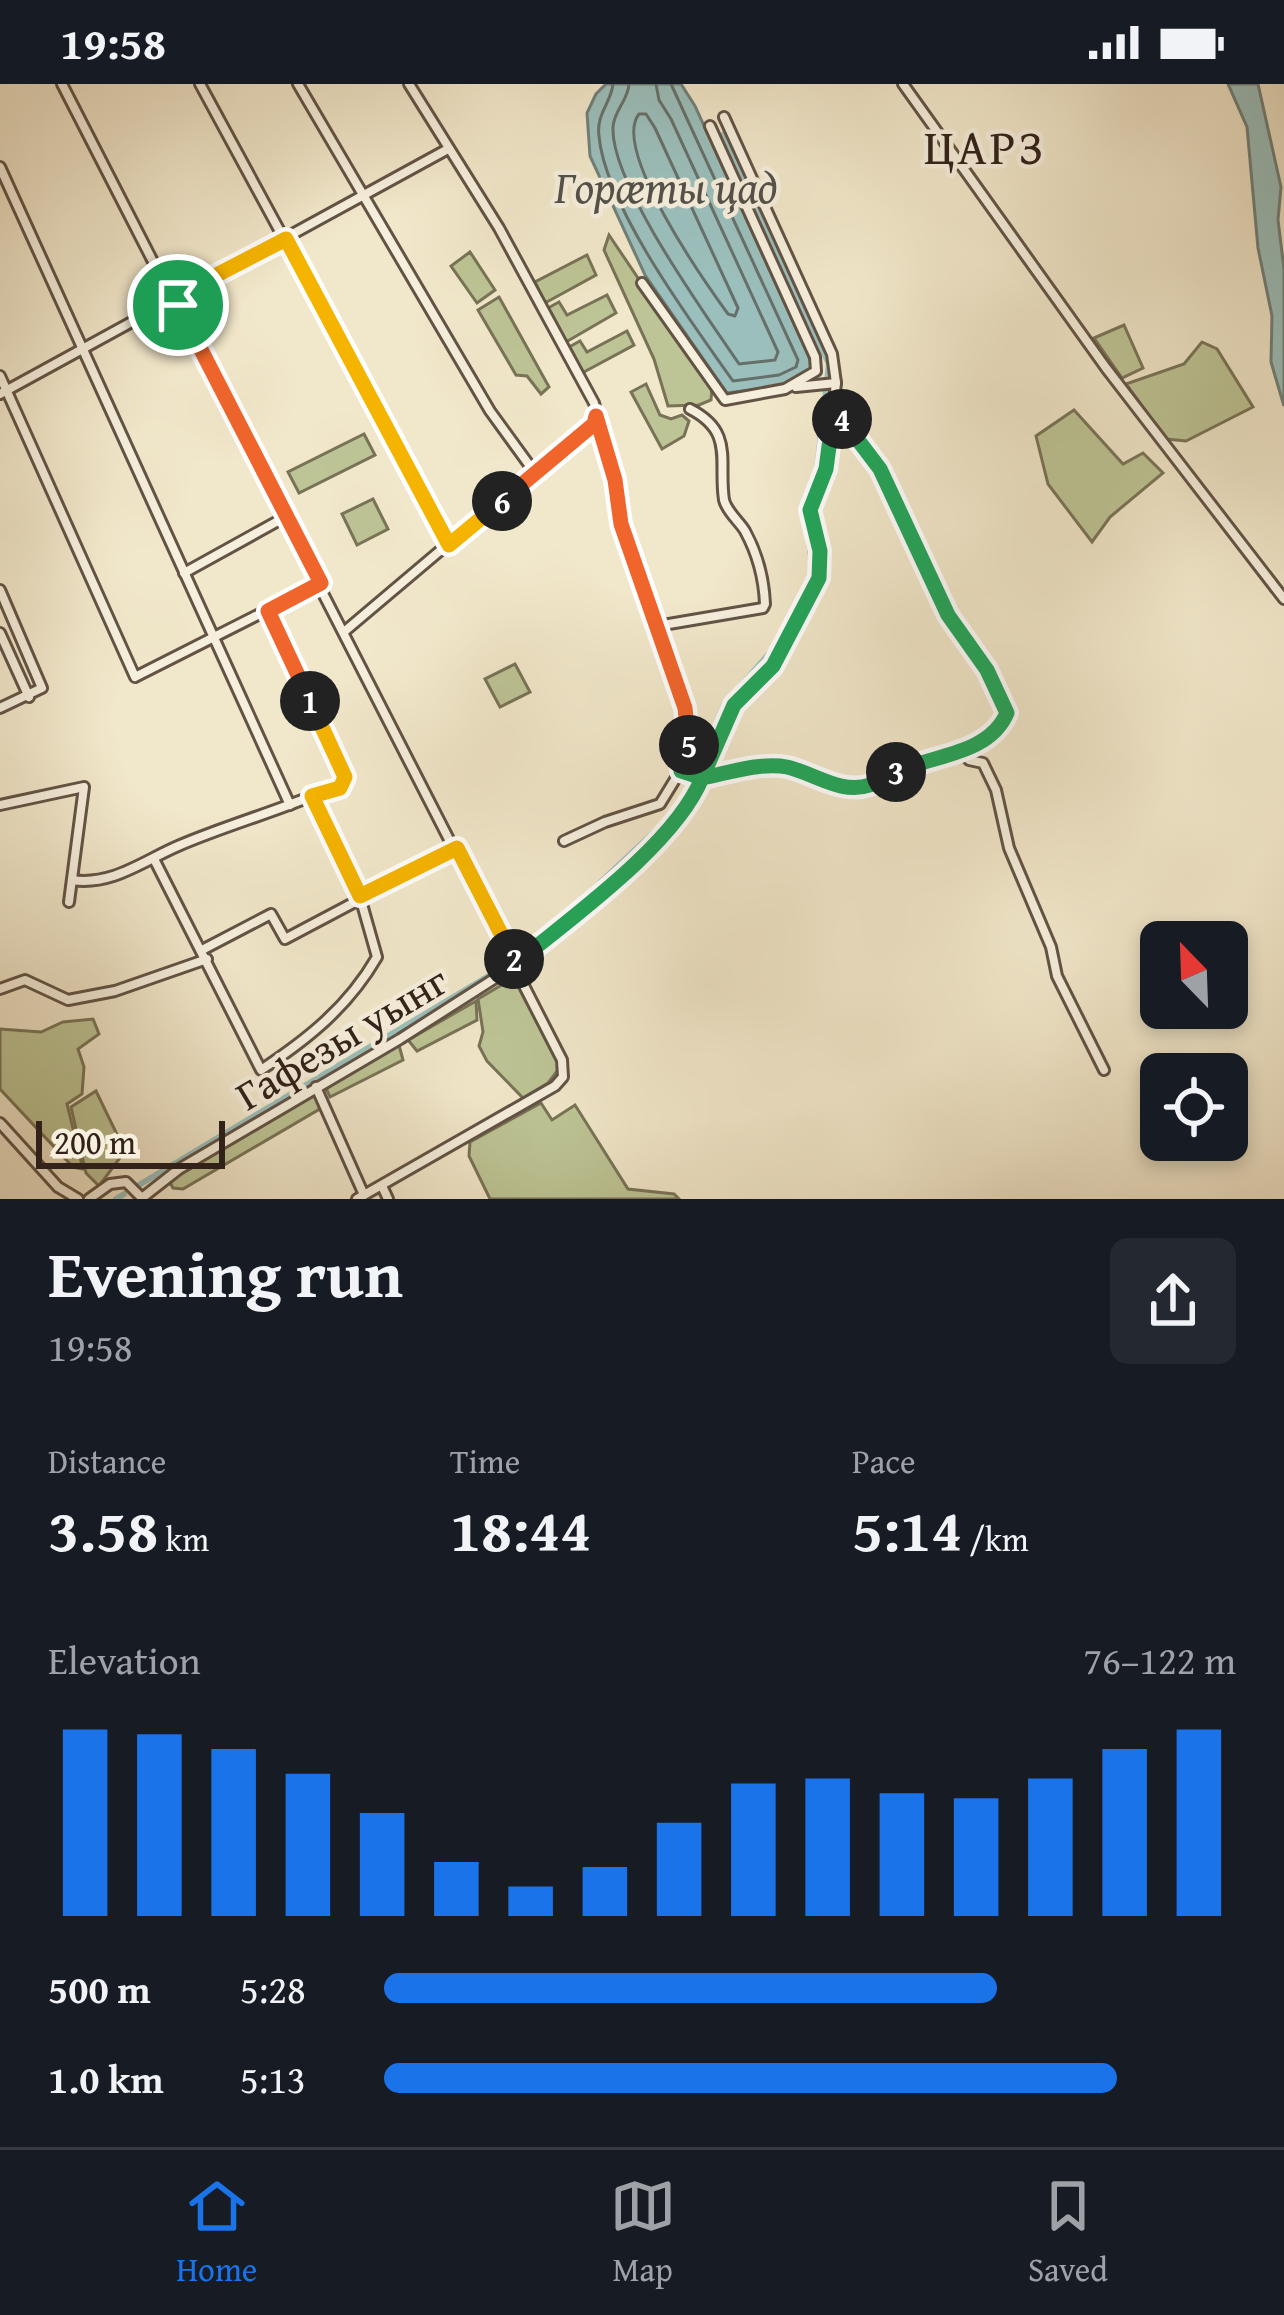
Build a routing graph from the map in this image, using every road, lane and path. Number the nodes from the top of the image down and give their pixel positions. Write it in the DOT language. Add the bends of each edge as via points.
graph roads {
  1 [pos="62,84"];
  2 [pos="200,84"];
  3 [pos="298,84"];
  4 [pos="409,84"];
  5 [pos="903,84"];
  6 [pos="724,117"];
  7 [pos="710,126"];
  8 [pos="448,149"];
  9 [pos="0,167"];
  10 [pos="363,196"];
  11 [pos="286,239"];
  12 [pos="642,284"];
  13 [pos="174,297"];
  14 [pos="83,349"];
  15 [pos="0,376"];
  16 [pos="836,383"];
  17 [pos="785,389"];
  18 [pos="3,392"];
  19 [pos="690,409"];
  20 [pos="834,409"];
  21 [pos="596,416"];
  22 [pos="536,473"];
  23 [pos="287,517"];
  24 [pos="449,545"];
  25 [pos="184,573"];
  26 [pos="321,583"];
  27 [pos="0,590"];
  28 [pos="1284,599"];
  29 [pos="268,611"];
  30 [pos="657,626"];
  31 [pos="345,631"];
  32 [pos="0,633"];
  33 [pos="214,638"];
  34 [pos="29,697"];
  35 [pos="0,707"];
  36 [pos="964,753"];
  37 [pos="683,772"];
  38 [pos="700,777"];
  39 [pos="312,796"];
  40 [pos="0,805"];
  41 [pos="290,805"];
  42 [pos="564,841"];
  43 [pos="457,848"];
  44 [pos="154,859"];
  45 [pos="72,880"];
  46 [pos="360,896"];
  47 [pos="69,902"];
  48 [pos="205,954"];
  49 [pos="516,963"];
  50 [pos="0,989"];
  51 [pos="1104,1070"];
  52 [pos="316,1088"];
  53 [pos="0,1123"];
  54 [pos="382,1186"];
  55 [pos="360,1197"];
  56 [pos="78,1199"];
  57 [pos="89,1199"];
  58 [pos="388,1199"];
  1 -- 13 [label="street"];
  2 -- 11 [label="street"];
  3 -- 10 [label="street"];
  4 -- 8 [label="street"];
  5 -- 28 [label="street"];
  6 -- 16 [label="street" via="832,354"];
  7 -- 17 [label="street" via="818,362 811,376"];
  8 -- 10 [label="street"];
  8 -- 21 [label="street" via="498,226"];
  9 -- 14 [label="street"];
  10 -- 11 [label="street"];
  10 -- 22 [label="street" via="490,411"];
  11 -- 13 [label="street"];
  11 -- 24 [label="street"];
  12 -- 17 [label="street" via="724,400"];
  13 -- 14 [label="street"];
  13 -- 23 [label="street"];
  14 -- 18 [label="street"];
  14 -- 25 [label="street"];
  15 -- 18 [label="street"];
  16 -- 17 [label="street"];
  16 -- 20 [label="street, Гафезы уынг"];
  18 -- 33 [label="street" via="135,677"];
  19 -- 30 [label="street" via="711,424 723,447 724,501 747,536 765,604"];
  20 -- 36 [label="street" via="880,469 948,615 1006,708 1003,723"];
  20 -- 38 [label="street, Гафезы уынг" via="826,469 810,510 819,578 773,666 734,705"];
  21 -- 22 [label="street"];
  21 -- 30 [label="street" via="621,524"];
  22 -- 24 [label="street"];
  23 -- 25 [label="street"];
  23 -- 26 [label="street"];
  24 -- 31 [label="street"];
  25 -- 33 [label="street"];
  26 -- 29 [label="street"];
  26 -- 31 [label="street"];
  27 -- 34 [label="street" via="42,688"];
  29 -- 33 [label="street"];
  29 -- 39 [label="street" via="345,783"];
  30 -- 37 [label="street" via="685,708 690,747"];
  31 -- 43 [label="street"];
  32 -- 34 [label="street"];
  33 -- 41 [label="street"];
  34 -- 35 [label="street"];
  36 -- 38 [label="street" via="922,760 858,787 788,767"];
  36 -- 51 [label="street" via="989,771 1057,976"];
  37 -- 38 [label="street"];
  37 -- 42 [label="street" via="660,804"];
  38 -- 49 [label="street, Гафезы уынг" via="682,816"];
  39 -- 41 [label="street"];
  39 -- 46 [label="street"];
  40 -- 45 [label="street" via="84,787"];
  41 -- 44 [label="street"];
  43 -- 46 [label="street"];
  43 -- 49 [label="street"];
  44 -- 45 [label="street" via="91,883"];
  44 -- 48 [label="street"];
  45 -- 47 [label="street"];
  46 -- 48 [label="street" via="285,939 271,914"];
  46 -- 48 [label="street" via="377,957 355,995 261,1070"];
  48 -- 50 [label="street" via="115,992 68,1000 25,980"];
  49 -- 52 [label="street, Гафезы уынг"];
  49 -- 54 [label="street" via="560,1052 562,1077"];
  52 -- 55 [label="street"];
  52 -- 57 [label="street, Гафезы уынг" via="142,1198 126,1182"];
  53 -- 56 [label="street"];
  54 -- 55 [label="street"];
  54 -- 58 [label="street"];
}
